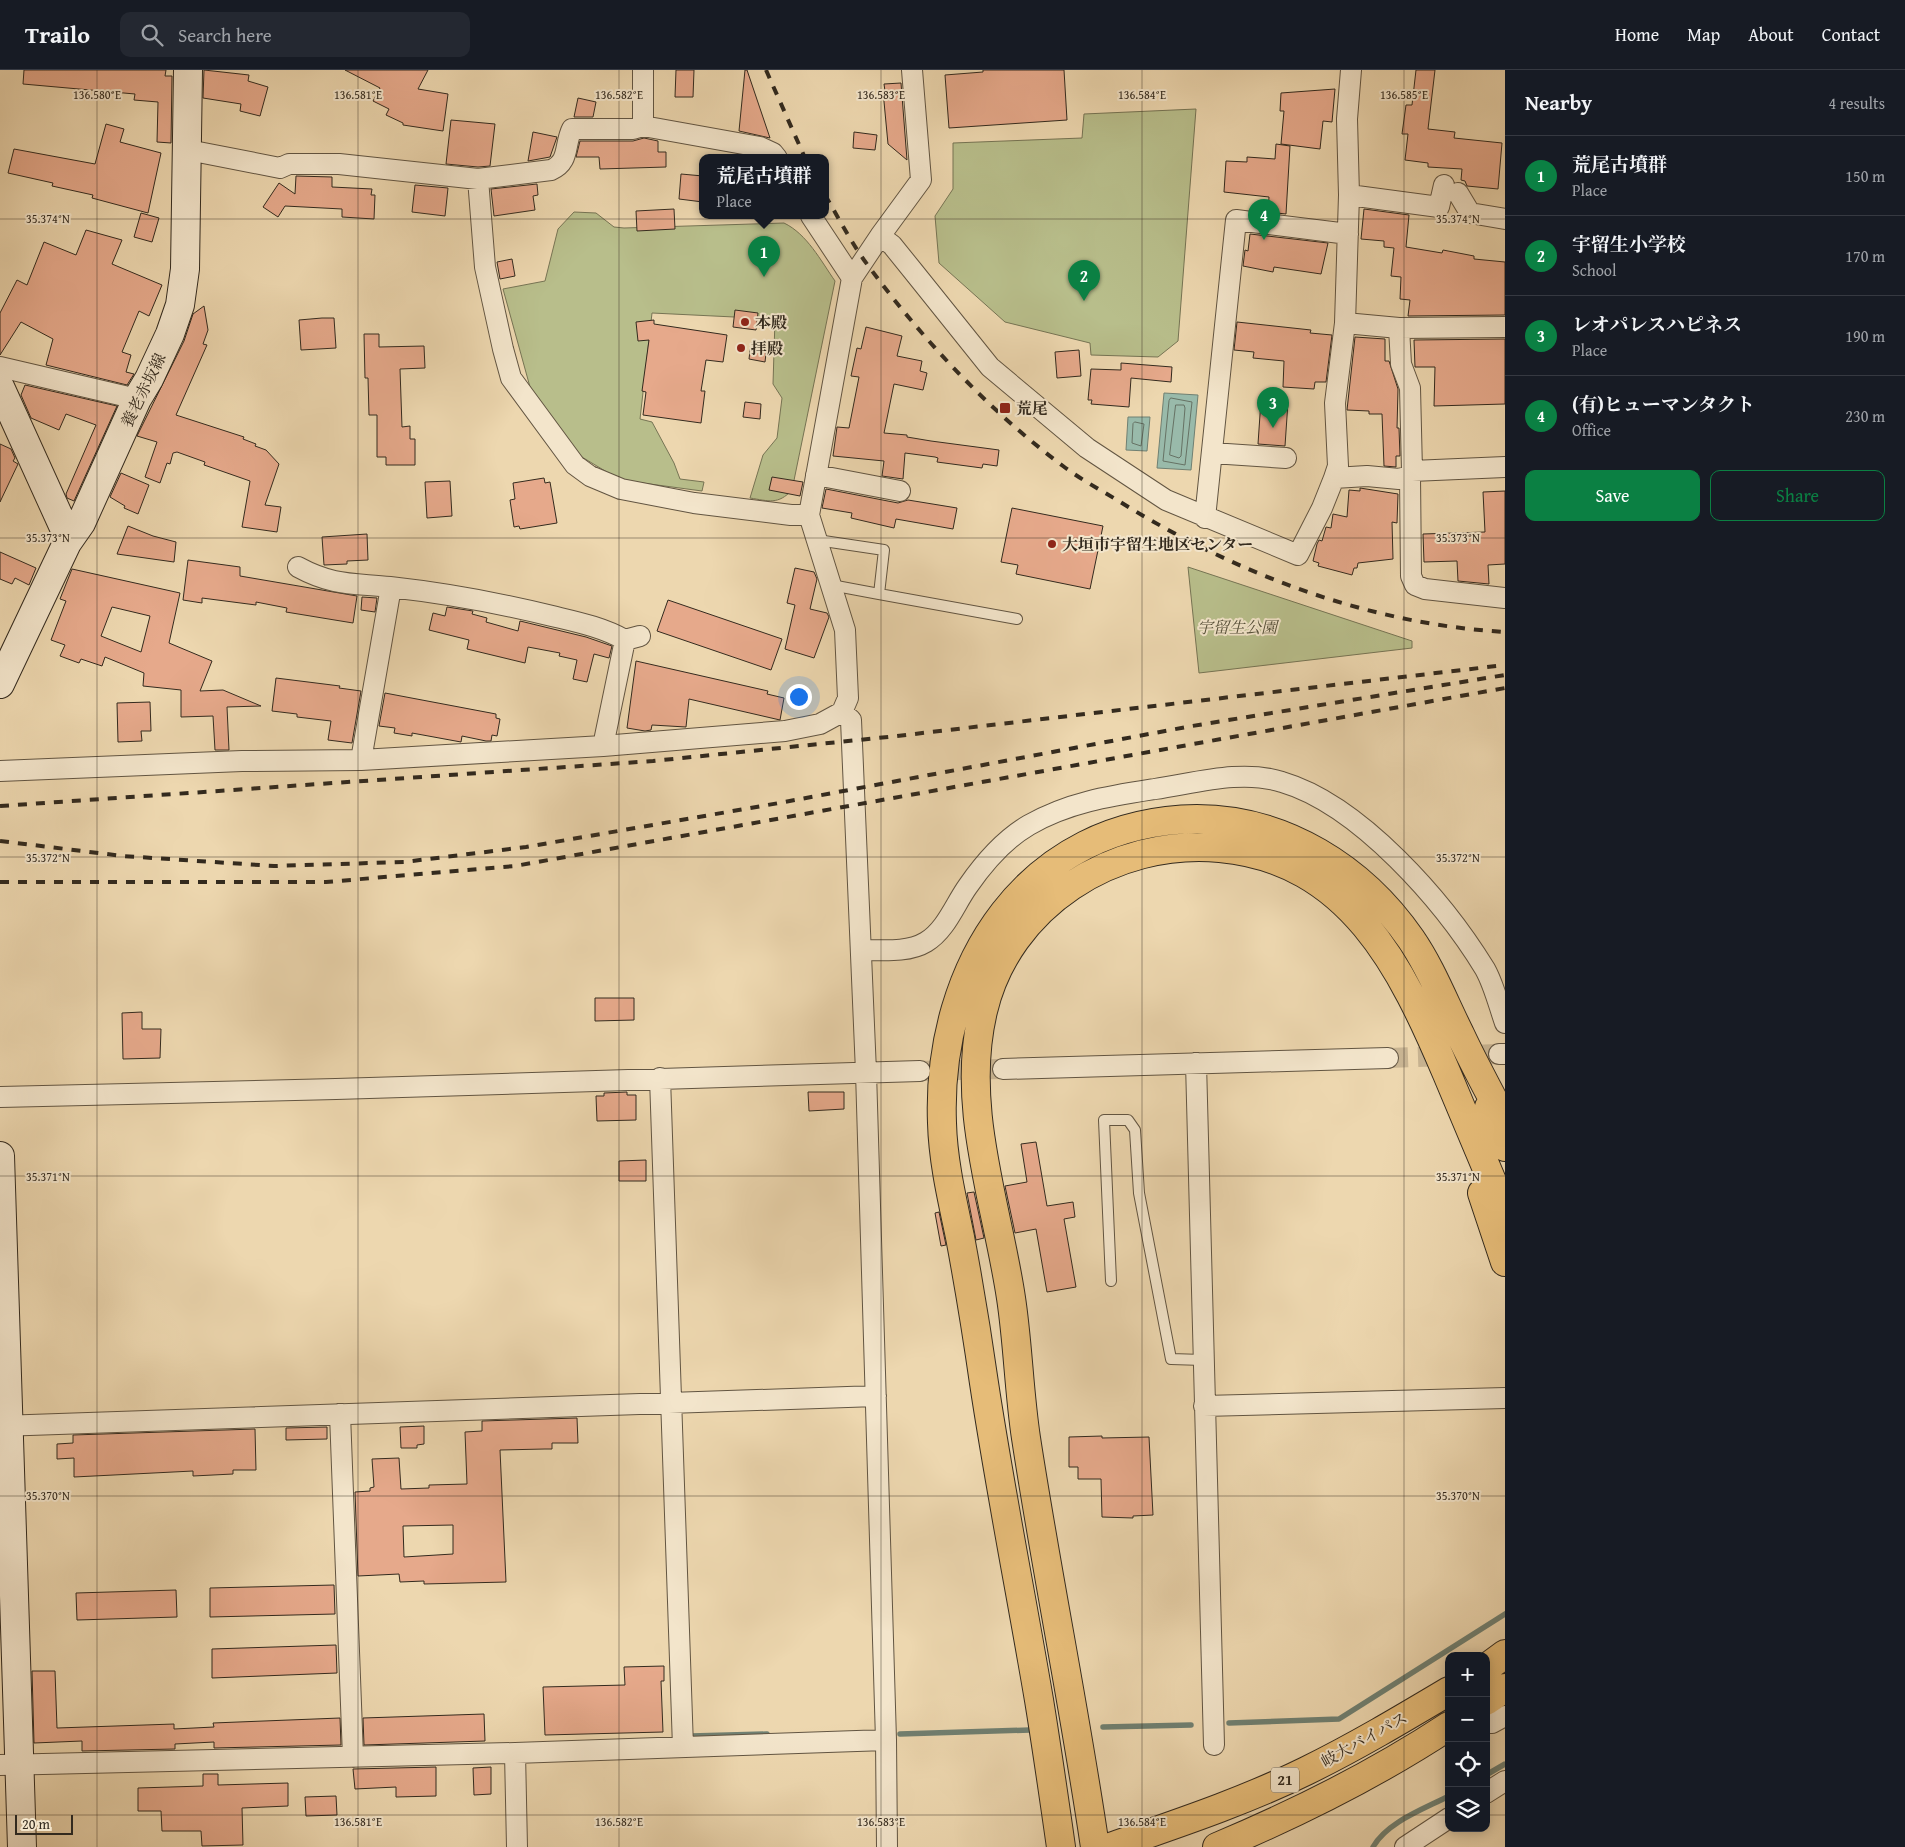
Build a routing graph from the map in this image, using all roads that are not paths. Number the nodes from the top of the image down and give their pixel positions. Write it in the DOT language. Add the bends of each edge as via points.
graph roads {
  1 [pos="188,70"];
  2 [pos="644,70"];
  3 [pos="912,70"];
  4 [pos="1351,70"];
  5 [pos="643,126"];
  6 [pos="188,150"];
  7 [pos="774,154"];
  8 [pos="478,179"];
  9 [pos="1349,195"];
  10 [pos="812,219"];
  11 [pos="1505,219"];
  12 [pos="1348,234"];
  13 [pos="880,236"];
  14 [pos="852,278"];
  15 [pos="1345,323"];
  16 [pos="1505,327"];
  17 [pos="1399,328"];
  18 [pos="0,367"];
  19 [pos="0,387"];
  20 [pos="137,399"];
  21 [pos="1212,453"];
  22 [pos="1286,458"];
  23 [pos="1505,467"];
  24 [pos="1411,474"];
  25 [pos="816,475"];
  26 [pos="1334,478"];
  27 [pos="900,492"];
  28 [pos="809,515"];
  29 [pos="1205,518"];
  30 [pos="817,540"];
  31 [pos="67,542"];
  32 [pos="298,567"];
  33 [pos="831,585"];
  34 [pos="391,587"];
  35 [pos="879,594"];
  36 [pos="1505,598"];
  37 [pos="1017,619"];
  38 [pos="0,684"];
  39 [pos="842,712"];
  40 [pos="603,746"];
  41 [pos="361,760"];
  42 [pos="0,771"];
  43 [pos="862,950"];
  44 [pos="1505,1023"];
  45 [pos="1429,1033"];
  46 [pos="1460,1034"];
  47 [pos="1388,1058"];
  48 [pos="1196,1063"];
  49 [pos="1003,1068"];
  50 [pos="920,1071"];
  51 [pos="866,1072"];
  52 [pos="660,1078"];
  53 [pos="0,1097"];
  54 [pos="1505,1122"];
  55 [pos="1505,1147"];
  56 [pos="0,1156"];
  57 [pos="1505,1212"];
  58 [pos="1505,1262"];
  59 [pos="1112,1281"];
  60 [pos="1203,1360"];
  61 [pos="876,1396"];
  62 [pos="1505,1398"];
  63 [pos="673,1403"];
  64 [pos="1204,1406"];
  65 [pos="340,1414"];
  66 [pos="4,1426"];
  67 [pos="1505,1654"];
  68 [pos="1490,1665"];
  69 [pos="1505,1688"];
  70 [pos="1445,1693"];
  71 [pos="1490,1698"];
  72 [pos="1505,1716"];
  73 [pos="1490,1722"];
  74 [pos="1445,1729"];
  75 [pos="886,1740"];
  76 [pos="1214,1745"];
  77 [pos="683,1748"];
  78 [pos="515,1752"];
  79 [pos="353,1757"];
  80 [pos="9,1765"];
  81 [pos="1505,1781"];
  82 [pos="1490,1790"];
  83 [pos="1445,1821"];
  84 [pos="22,1847"];
  85 [pos="517,1847"];
  86 [pos="887,1847"];
  87 [pos="1060,1847"];
  88 [pos="1094,1847"];
  89 [pos="1110,1847"];
  90 [pos="1217,1847"];
  91 [pos="1405,1847"];
  1 -- 6 [label="main road, 養老赤坂線"];
  2 -- 5 [label="street"];
  3 -- 13 [label="street" via="921,180"];
  4 -- 9 [label="street" via="1347,119"];
  5 -- 7 [label="street" via="760,147"];
  5 -- 8 [label="street" via="633,130 572,130 565,160 560,166 552,170"];
  6 -- 8 [label="street" via="280,168 289,164 339,164"];
  6 -- 20 [label="main road, 養老赤坂線" via="185,269 180,305 170,334"];
  8 -- 28 [label="street" via="485,267 511,378 575,465 590,476 621,489 702,504"];
  9 -- 11 [label="street" via="1439,207 1451,189 1470,213"];
  9 -- 12 [label="street"];
  10 -- 14 [label="street"];
  12 -- 15 [label="street"];
  12 -- 21 [label="street" via="1236,220"];
  13 -- 14 [label="street"];
  13 -- 29 [label="street" via="902,258 990,367 1087,448 1166,500"];
  14 -- 25 [label="street"];
  15 -- 17 [label="street"];
  15 -- 26 [label="street" via="1335,403 1338,466"];
  16 -- 17 [label="street"];
  17 -- 24 [label="street" via="1401,364 1410,388"];
  18 -- 20 [label="street"];
  19 -- 31 [label="main road" via="66,530"];
  20 -- 31 [label="main road, 養老赤坂線" via="81,523"];
  21 -- 22 [label="street"];
  21 -- 29 [label="street"];
  23 -- 24 [label="street"];
  24 -- 26 [label="street" via="1399,479 1367,476"];
  24 -- 36 [label="street" via="1411,576 1415,585 1425,589"];
  25 -- 27 [label="street"];
  25 -- 28 [label="street"];
  26 -- 29 [label="street" via="1298,555"];
  28 -- 30 [label="street"];
  30 -- 33 [label="street"];
  30 -- 35 [label="lane" via="884,550"];
  31 -- 38 [label="main road, 養老赤坂線"];
  32 -- 34 [label="street" via="334,582"];
  33 -- 35 [label="lane"];
  33 -- 39 [label="street" via="844,630 848,698"];
  34 -- 40 [label="street" via="510,606 632,638"];
  34 -- 41 [label="street"];
  35 -- 37 [label="lane"];
  39 -- 40 [label="street" via="820,724 785,732"];
  39 -- 43 [label="street" via="851,720"];
  40 -- 41 [label="street"];
  41 -- 42 [label="street" via="242,761"];
  43 -- 44 [label="street" via="902,950 926,942 942,926 968,885 998,850 1027,826 1061,808 1098,798 1251,776 1282,782 1318,798 1387,850 1436,899 1486,971"];
  43 -- 51 [label="street"];
  45 -- 57 [label="highway"];
  45 -- 58 [label="highway"];
  45 -- 88 [label="highway" via="1405,982 1383,946 1334,892 1272,858 1237,849 1164,848 1128,856 1096,870 1037,912 1013,942 996,974 983,1010 977,1047 978,1117 1012,1300 1026,1435 1073,1704"];
  46 -- 54 [label="highway"];
  46 -- 55 [label="highway"];
  46 -- 87 [label="highway" via="1412,940 1362,883 1330,858 1294,839 1256,826 1217,819 1137,826 1101,838 1071,853 1039,875 1013,899 991,929 973,963 958,1003 944,1078 942,1122 945,1161 973,1306 993,1442 1040,1703"];
  47 -- 48 [label="street"];
  48 -- 49 [label="street"];
  48 -- 60 [label="street"];
  50 -- 51 [label="street"];
  51 -- 52 [label="street"];
  51 -- 61 [label="street"];
  52 -- 53 [label="street"];
  52 -- 63 [label="street"];
  56 -- 66 [label="main road"];
  59 -- 60 [label="lane" via="1104,1120 1128,1120 1135,1130 1139,1193 1171,1359"];
  60 -- 64 [label="street"];
  61 -- 63 [label="street"];
  61 -- 75 [label="street"];
  62 -- 64 [label="street"];
  63 -- 65 [label="street"];
  63 -- 77 [label="street"];
  64 -- 76 [label="street"];
  65 -- 66 [label="street"];
  65 -- 79 [label="street"];
  66 -- 80 [label="main road"];
  67 -- 68 [label="highway"];
  69 -- 71 [label="highway"];
  70 -- 89 [label="highway, 岐大バイパス / 21" via="1304,1772 1218,1809"];
  72 -- 73 [label="street"];
  74 -- 90 [label="highway, 岐大バイパス / 21" via="1402,1757 1317,1802"];
  75 -- 77 [label="street"];
  75 -- 86 [label="street"];
  77 -- 78 [label="street"];
  78 -- 79 [label="street"];
  78 -- 85 [label="street"];
  79 -- 80 [label="street"];
  80 -- 84 [label="main road"];
  81 -- 82 [label="street"];
  83 -- 91 [label="street"];
}
